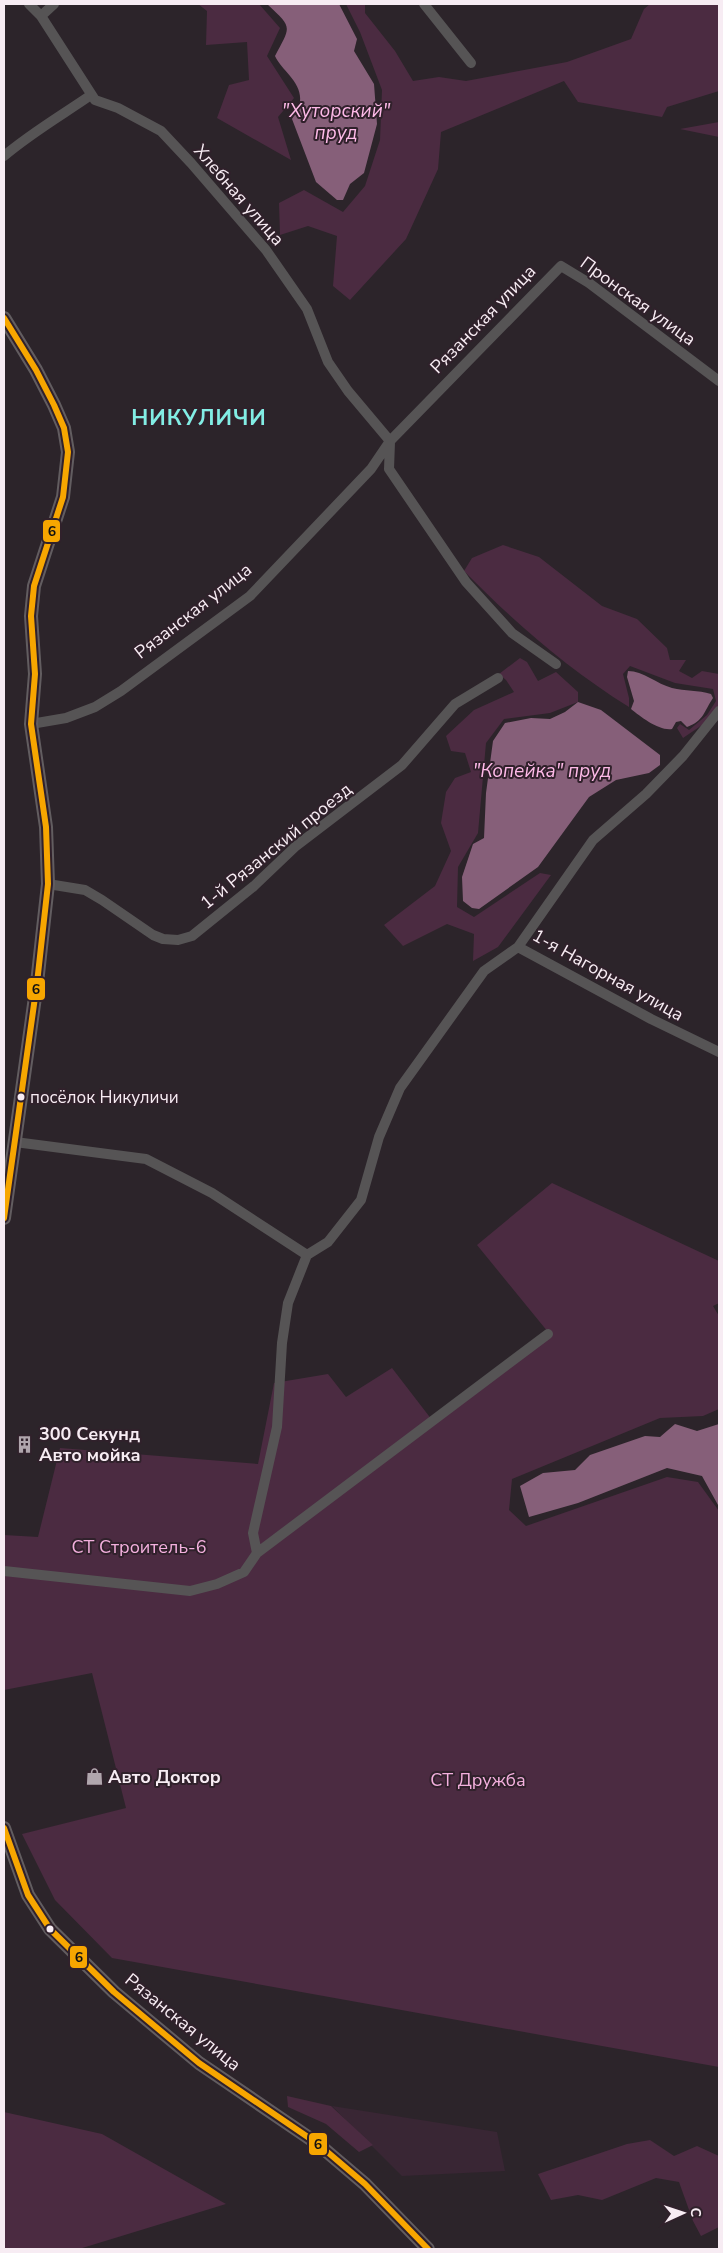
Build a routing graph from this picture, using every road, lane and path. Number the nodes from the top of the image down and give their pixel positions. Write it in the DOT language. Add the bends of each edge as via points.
graph roads {
  1 [pos="29,4"];
  2 [pos="54,4"];
  3 [pos="424,4"];
  4 [pos="41,16"];
  5 [pos="471,63"];
  6 [pos="91,95"];
  7 [pos="4,156"];
  8 [pos="561,266"];
  9 [pos="4,318"];
  10 [pos="719,381"];
  11 [pos="390,441"];
  12 [pos="556,664"];
  13 [pos="498,678"];
  14 [pos="719,712"];
  15 [pos="31,724"];
  16 [pos="48,884"];
  17 [pos="518,947"];
  18 [pos="719,1052"];
  19 [pos="15,1142"];
  20 [pos="4,1218"];
  21 [pos="307,1255"];
  22 [pos="548,1334"];
  23 [pos="257,1553"];
  24 [pos="4,1571"];
  25 [pos="4,1828"];
  26 [pos="428,2249"];
  1 -- 4 [label="street"];
  2 -- 4 [label="street"];
  3 -- 5 [label="street"];
  4 -- 6 [label="street"];
  6 -- 7 [label="street" via="27,136"];
  6 -- 11 [label="street, Хлебная улица" via="95,100 118,108 160,131 192,163 272,258 307,309 328,362"];
  8 -- 10 [label="street, Пронская улица" via="589,283"];
  8 -- 11 [label="street, Рязанская улица"];
  9 -- 15 [label="street" via="54,406 64,428 68,452 63,498 34,586 31,616 36,674"];
  11 -- 12 [label="street" via="389,469 466,582 512,633"];
  11 -- 15 [label="street, Рязанская улица" via="371,469 250,596 95,708 66,718"];
  13 -- 16 [label="street, 1-й Рязанский проезд" via="455,704 402,765 296,846 254,886 192,936 178,940 163,939 85,890"];
  14 -- 17 [label="street, 1-я Нагорная улица" via="646,794 593,840"];
  15 -- 16 [label="street" via="46,827"];
  16 -- 19 [label="street"];
  17 -- 18 [label="street, 1-я Нагорная улица"];
  17 -- 21 [label="street" via="484,972 400,1088 379,1137 361,1200 328,1242"];
  19 -- 20 [label="street"];
  19 -- 21 [label="street" via="146,1159 212,1193"];
  21 -- 23 [label="street" via="288,1303 277,1427 253,1533"];
  22 -- 23 [label="street"];
  23 -- 24 [label="street" via="244,1572 190,1591"];
  25 -- 26 [label="street, Рязанская улица" via="28,1895 50,1929 114,1992 199,2063 318,2144 352,2172"];
}
